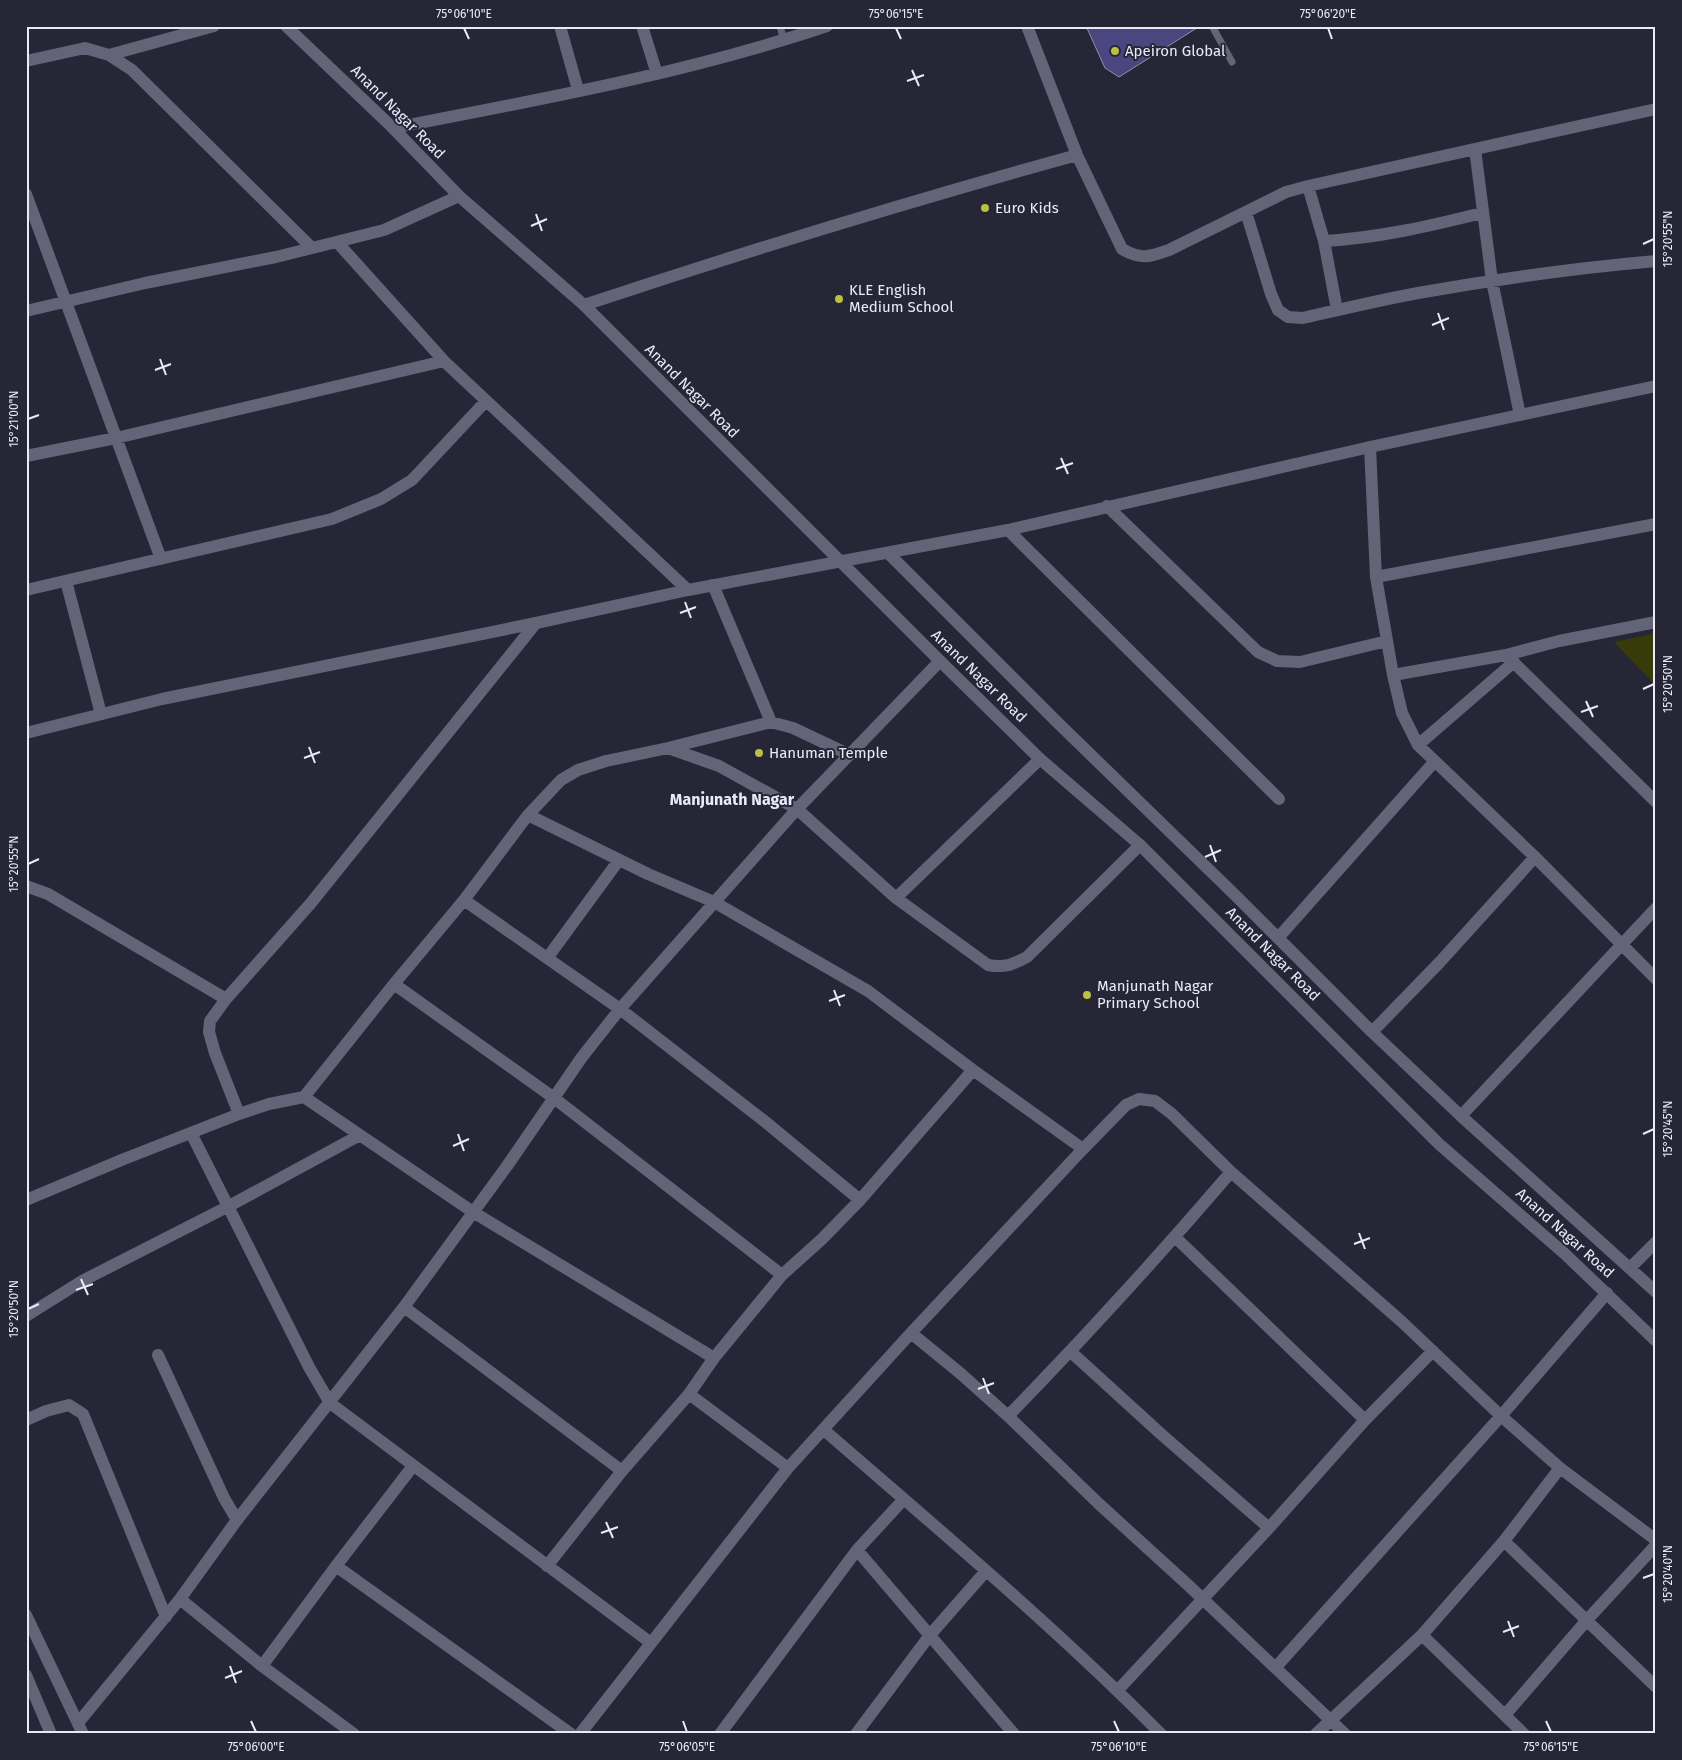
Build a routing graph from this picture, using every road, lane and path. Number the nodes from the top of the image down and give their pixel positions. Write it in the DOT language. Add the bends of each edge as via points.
graph roads {
  1 [pos="214,26"];
  2 [pos="286,26"];
  3 [pos="560,26"];
  4 [pos="642,26"];
  5 [pos="780,26"];
  6 [pos="827,26"];
  7 [pos="1027,26"];
  8 [pos="1212,26"];
  9 [pos="784,41"];
  10 [pos="109,55"];
  11 [pos="26,61"];
  12 [pos="1232,62"];
  13 [pos="657,74"];
  14 [pos="578,90"];
  15 [pos="1656,109"];
  16 [pos="393,128"];
  17 [pos="1475,149"];
  18 [pos="1077,155"];
  19 [pos="1308,186"];
  20 [pos="26,194"];
  21 [pos="459,196"];
  22 [pos="1246,212"];
  23 [pos="1482,213"];
  24 [pos="337,242"];
  25 [pos="1324,242"];
  26 [pos="312,248"];
  27 [pos="1656,261"];
  28 [pos="1492,281"];
  29 [pos="65,301"];
  30 [pos="584,305"];
  31 [pos="1337,310"];
  32 [pos="26,311"];
  33 [pos="444,362"];
  34 [pos="1656,386"];
  35 [pos="486,401"];
  36 [pos="1520,415"];
  37 [pos="116,438"];
  38 [pos="1370,447"];
  39 [pos="26,456"];
  40 [pos="1107,506"];
  41 [pos="1656,524"];
  42 [pos="1008,530"];
  43 [pos="888,553"];
  44 [pos="161,559"];
  45 [pos="840,562"];
  46 [pos="1376,577"];
  47 [pos="66,581"];
  48 [pos="713,585"];
  49 [pos="26,590"];
  50 [pos="688,590"];
  51 [pos="1656,622"];
  52 [pos="536,623"];
  53 [pos="1387,641"];
  54 [pos="1510,659"];
  55 [pos="940,661"];
  56 [pos="1393,675"];
  57 [pos="101,714"];
  58 [pos="771,722"];
  59 [pos="26,732"];
  60 [pos="1418,745"];
  61 [pos="668,748"];
  62 [pos="850,755"];
  63 [pos="1040,759"];
  64 [pos="1435,762"];
  65 [pos="1279,799"];
  66 [pos="1656,802"];
  67 [pos="797,809"];
  68 [pos="528,816"];
  69 [pos="1140,845"];
  70 [pos="1535,858"];
  71 [pos="619,860"];
  72 [pos="26,886"];
  73 [pos="896,898"];
  74 [pos="464,900"];
  75 [pos="714,902"];
  76 [pos="1656,908"];
  77 [pos="1278,938"];
  78 [pos="1621,944"];
  79 [pos="548,957"];
  80 [pos="1656,978"];
  81 [pos="394,984"];
  82 [pos="226,999"];
  83 [pos="620,1009"];
  84 [pos="1372,1032"];
  85 [pos="973,1070"];
  86 [pos="304,1096"];
  87 [pos="554,1098"];
  88 [pos="239,1114"];
  89 [pos="1461,1116"];
  90 [pos="191,1133"];
  91 [pos="360,1135"];
  92 [pos="1083,1149"];
  93 [pos="1230,1172"];
  94 [pos="26,1200"];
  95 [pos="860,1200"];
  96 [pos="229,1206"];
  97 [pos="473,1212"];
  98 [pos="1175,1237"];
  99 [pos="1656,1242"];
  100 [pos="1630,1268"];
  101 [pos="782,1275"];
  102 [pos="1656,1292"];
  103 [pos="1607,1293"];
  104 [pos="404,1307"];
  105 [pos="26,1316"];
  106 [pos="911,1333"];
  107 [pos="1656,1341"];
  108 [pos="1433,1351"];
  109 [pos="1070,1352"];
  110 [pos="158,1355"];
  111 [pos="714,1358"];
  112 [pos="689,1394"];
  113 [pos="330,1403"];
  114 [pos="1008,1416"];
  115 [pos="1501,1416"];
  116 [pos="26,1420"];
  117 [pos="1365,1420"];
  118 [pos="824,1430"];
  119 [pos="413,1466"];
  120 [pos="788,1468"];
  121 [pos="1560,1468"];
  122 [pos="622,1471"];
  123 [pos="904,1499"];
  124 [pos="237,1520"];
  125 [pos="1270,1528"];
  126 [pos="1656,1540"];
  127 [pos="1504,1541"];
  128 [pos="1656,1545"];
  129 [pos="857,1550"];
  130 [pos="336,1566"];
  131 [pos="547,1566"];
  132 [pos="986,1571"];
  133 [pos="180,1599"];
  134 [pos="1203,1599"];
  135 [pos="26,1615"];
  136 [pos="166,1617"];
  137 [pos="1587,1620"];
  138 [pos="30,1633"];
  139 [pos="930,1635"];
  140 [pos="1422,1635"];
  141 [pos="651,1643"];
  142 [pos="262,1666"];
  143 [pos="1276,1667"];
  144 [pos="26,1675"];
  145 [pos="1656,1687"];
  146 [pos="1118,1690"];
  147 [pos="1505,1715"];
  148 [pos="1331,1721"];
  149 [pos="80,1728"];
  150 [pos="51,1734"];
  151 [pos="354,1734"];
  152 [pos="571,1734"];
  153 [pos="580,1734"];
  154 [pos="720,1734"];
  155 [pos="856,1734"];
  156 [pos="1014,1734"];
  157 [pos="1161,1734"];
  158 [pos="1316,1734"];
  159 [pos="1345,1734"];
  160 [pos="1524,1734"];
  1 -- 10 [label="street"];
  2 -- 16 [label="street, Anand Nagar Road"];
  3 -- 14 [label="street"];
  4 -- 13 [label="street"];
  5 -- 9 [label="lane"];
  6 -- 9 [label="street"];
  7 -- 18 [label="street"];
  8 -- 12 [label="lane"];
  9 -- 13 [label="street"];
  10 -- 11 [label="street" via="85,48"];
  10 -- 26 [label="street" via="132,70"];
  13 -- 14 [label="street"];
  14 -- 16 [label="street"];
  15 -- 17 [label="street"];
  16 -- 21 [label="street, Anand Nagar Road"];
  17 -- 19 [label="street"];
  17 -- 23 [label="street"];
  18 -- 22 [label="street" via="1122,249 1134,256 1150,257 1169,250"];
  18 -- 30 [label="street" via="758,248"];
  19 -- 22 [label="street" via="1286,192"];
  19 -- 25 [label="street"];
  20 -- 29 [label="street"];
  21 -- 24 [label="street" via="384,230"];
  21 -- 30 [label="street, Anand Nagar Road"];
  22 -- 31 [label="street" via="1278,310 1288,317 1303,318"];
  23 -- 25 [label="street" via="1432,226"];
  23 -- 28 [label="street"];
  24 -- 26 [label="street"];
  24 -- 33 [label="street"];
  25 -- 31 [label="street"];
  26 -- 29 [label="street"];
  27 -- 28 [label="street"];
  28 -- 31 [label="street"];
  28 -- 36 [label="street"];
  29 -- 32 [label="street"];
  29 -- 37 [label="street"];
  30 -- 45 [label="street, Anand Nagar Road"];
  33 -- 35 [label="street"];
  33 -- 37 [label="street"];
  34 -- 36 [label="street"];
  35 -- 44 [label="street" via="412,480 380,499 332,519"];
  35 -- 50 [label="street"];
  36 -- 38 [label="street"];
  37 -- 39 [label="street"];
  37 -- 44 [label="street"];
  38 -- 40 [label="street"];
  38 -- 46 [label="street"];
  40 -- 42 [label="street"];
  40 -- 53 [label="street" via="1258,652 1277,662 1300,662"];
  41 -- 46 [label="street"];
  42 -- 43 [label="street"];
  42 -- 65 [label="street"];
  43 -- 45 [label="street"];
  43 -- 77 [label="street"];
  44 -- 47 [label="street"];
  45 -- 48 [label="street"];
  45 -- 55 [label="street, Anand Nagar Road"];
  46 -- 53 [label="street"];
  47 -- 49 [label="street"];
  47 -- 57 [label="street"];
  48 -- 50 [label="street"];
  48 -- 58 [label="street"];
  50 -- 52 [label="street"];
  51 -- 54 [label="street" via="1559,641"];
  52 -- 57 [label="street"];
  52 -- 82 [label="street" via="311,903"];
  53 -- 56 [label="street"];
  54 -- 56 [label="street"];
  54 -- 60 [label="street"];
  54 -- 66 [label="street"];
  55 -- 62 [label="street"];
  55 -- 63 [label="street, Anand Nagar Road"];
  56 -- 60 [label="street" via="1402,713"];
  57 -- 59 [label="street"];
  58 -- 61 [label="street"];
  58 -- 62 [label="street" via="793,728"];
  60 -- 64 [label="street"];
  61 -- 67 [label="street" via="719,766"];
  61 -- 68 [label="street" via="578,770 561,780"];
  62 -- 67 [label="street"];
  63 -- 69 [label="street, Anand Nagar Road"];
  63 -- 73 [label="street"];
  64 -- 70 [label="street"];
  64 -- 77 [label="street"];
  67 -- 73 [label="street"];
  67 -- 75 [label="street"];
  68 -- 71 [label="street"];
  68 -- 74 [label="street"];
  69 -- 73 [label="street" via="1027,957 1001,967 988,965"];
  69 -- 103 [label="street, Anand Nagar Road" via="1440,1144"];
  70 -- 78 [label="street"];
  70 -- 84 [label="street"];
  71 -- 75 [label="street"];
  71 -- 79 [label="street"];
  72 -- 82 [label="street" via="48,894"];
  74 -- 79 [label="street"];
  74 -- 81 [label="street"];
  75 -- 83 [label="street"];
  75 -- 85 [label="street" via="868,991"];
  76 -- 78 [label="street"];
  77 -- 84 [label="street"];
  78 -- 80 [label="street"];
  78 -- 89 [label="street"];
  79 -- 83 [label="street"];
  81 -- 86 [label="street"];
  81 -- 87 [label="street"];
  82 -- 88 [label="street" via="210,1021 209,1032"];
  83 -- 87 [label="street"];
  83 -- 95 [label="street"];
  84 -- 89 [label="street"];
  85 -- 92 [label="street"];
  85 -- 95 [label="street"];
  86 -- 88 [label="street"];
  86 -- 91 [label="street"];
  87 -- 97 [label="street"];
  87 -- 101 [label="street"];
  88 -- 90 [label="street"];
  89 -- 100 [label="street"];
  90 -- 94 [label="street"];
  90 -- 96 [label="street"];
  91 -- 96 [label="street"];
  91 -- 97 [label="street"];
  92 -- 93 [label="street" via="1126,1105 1139,1099 1155,1101"];
  92 -- 106 [label="street"];
  93 -- 98 [label="street"];
  93 -- 108 [label="street"];
  95 -- 101 [label="street"];
  96 -- 105 [label="street" via="82,1281"];
  96 -- 113 [label="street"];
  97 -- 104 [label="street"];
  97 -- 111 [label="street"];
  98 -- 109 [label="street"];
  98 -- 117 [label="street"];
  99 -- 100 [label="street"];
  100 -- 102 [label="street"];
  101 -- 111 [label="street"];
  103 -- 107 [label="street, Anand Nagar Road"];
  103 -- 115 [label="street"];
  104 -- 113 [label="street"];
  104 -- 122 [label="street"];
  106 -- 114 [label="street"];
  106 -- 118 [label="street"];
  108 -- 115 [label="street"];
  108 -- 117 [label="street"];
  109 -- 114 [label="street"];
  109 -- 125 [label="street"];
  110 -- 124 [label="street"];
  111 -- 112 [label="street"];
  112 -- 120 [label="street"];
  112 -- 122 [label="street"];
  113 -- 119 [label="street"];
  113 -- 124 [label="street"];
  114 -- 134 [label="street"];
  115 -- 121 [label="street"];
  115 -- 143 [label="street"];
  116 -- 136 [label="street" via="69,1405 83,1414"];
  117 -- 125 [label="street"];
  118 -- 120 [label="street"];
  118 -- 123 [label="street"];
  119 -- 130 [label="street"];
  119 -- 131 [label="street"];
  120 -- 141 [label="street"];
  121 -- 126 [label="street"];
  121 -- 127 [label="street"];
  122 -- 131 [label="street"];
  123 -- 129 [label="street"];
  123 -- 132 [label="street"];
  124 -- 133 [label="street"];
  125 -- 134 [label="street"];
  127 -- 137 [label="street"];
  127 -- 140 [label="street"];
  128 -- 137 [label="street"];
  129 -- 139 [label="street"];
  129 -- 154 [label="street"];
  130 -- 142 [label="street"];
  130 -- 152 [label="street"];
  131 -- 141 [label="street"];
  132 -- 139 [label="street"];
  132 -- 146 [label="street"];
  133 -- 136 [label="street"];
  133 -- 142 [label="street"];
  134 -- 143 [label="street"];
  134 -- 146 [label="street"];
  135 -- 138 [label="street"];
  136 -- 149 [label="street"];
  137 -- 145 [label="street"];
  137 -- 147 [label="street"];
  138 -- 149 [label="street"];
  139 -- 155 [label="street"];
  139 -- 156 [label="street"];
  140 -- 147 [label="street"];
  140 -- 148 [label="street"];
  141 -- 153 [label="street"];
  142 -- 151 [label="street"];
  143 -- 148 [label="street"];
  144 -- 150 [label="street"];
  146 -- 157 [label="street"];
  147 -- 160 [label="street"];
  148 -- 158 [label="street"];
  148 -- 159 [label="street"];
}
